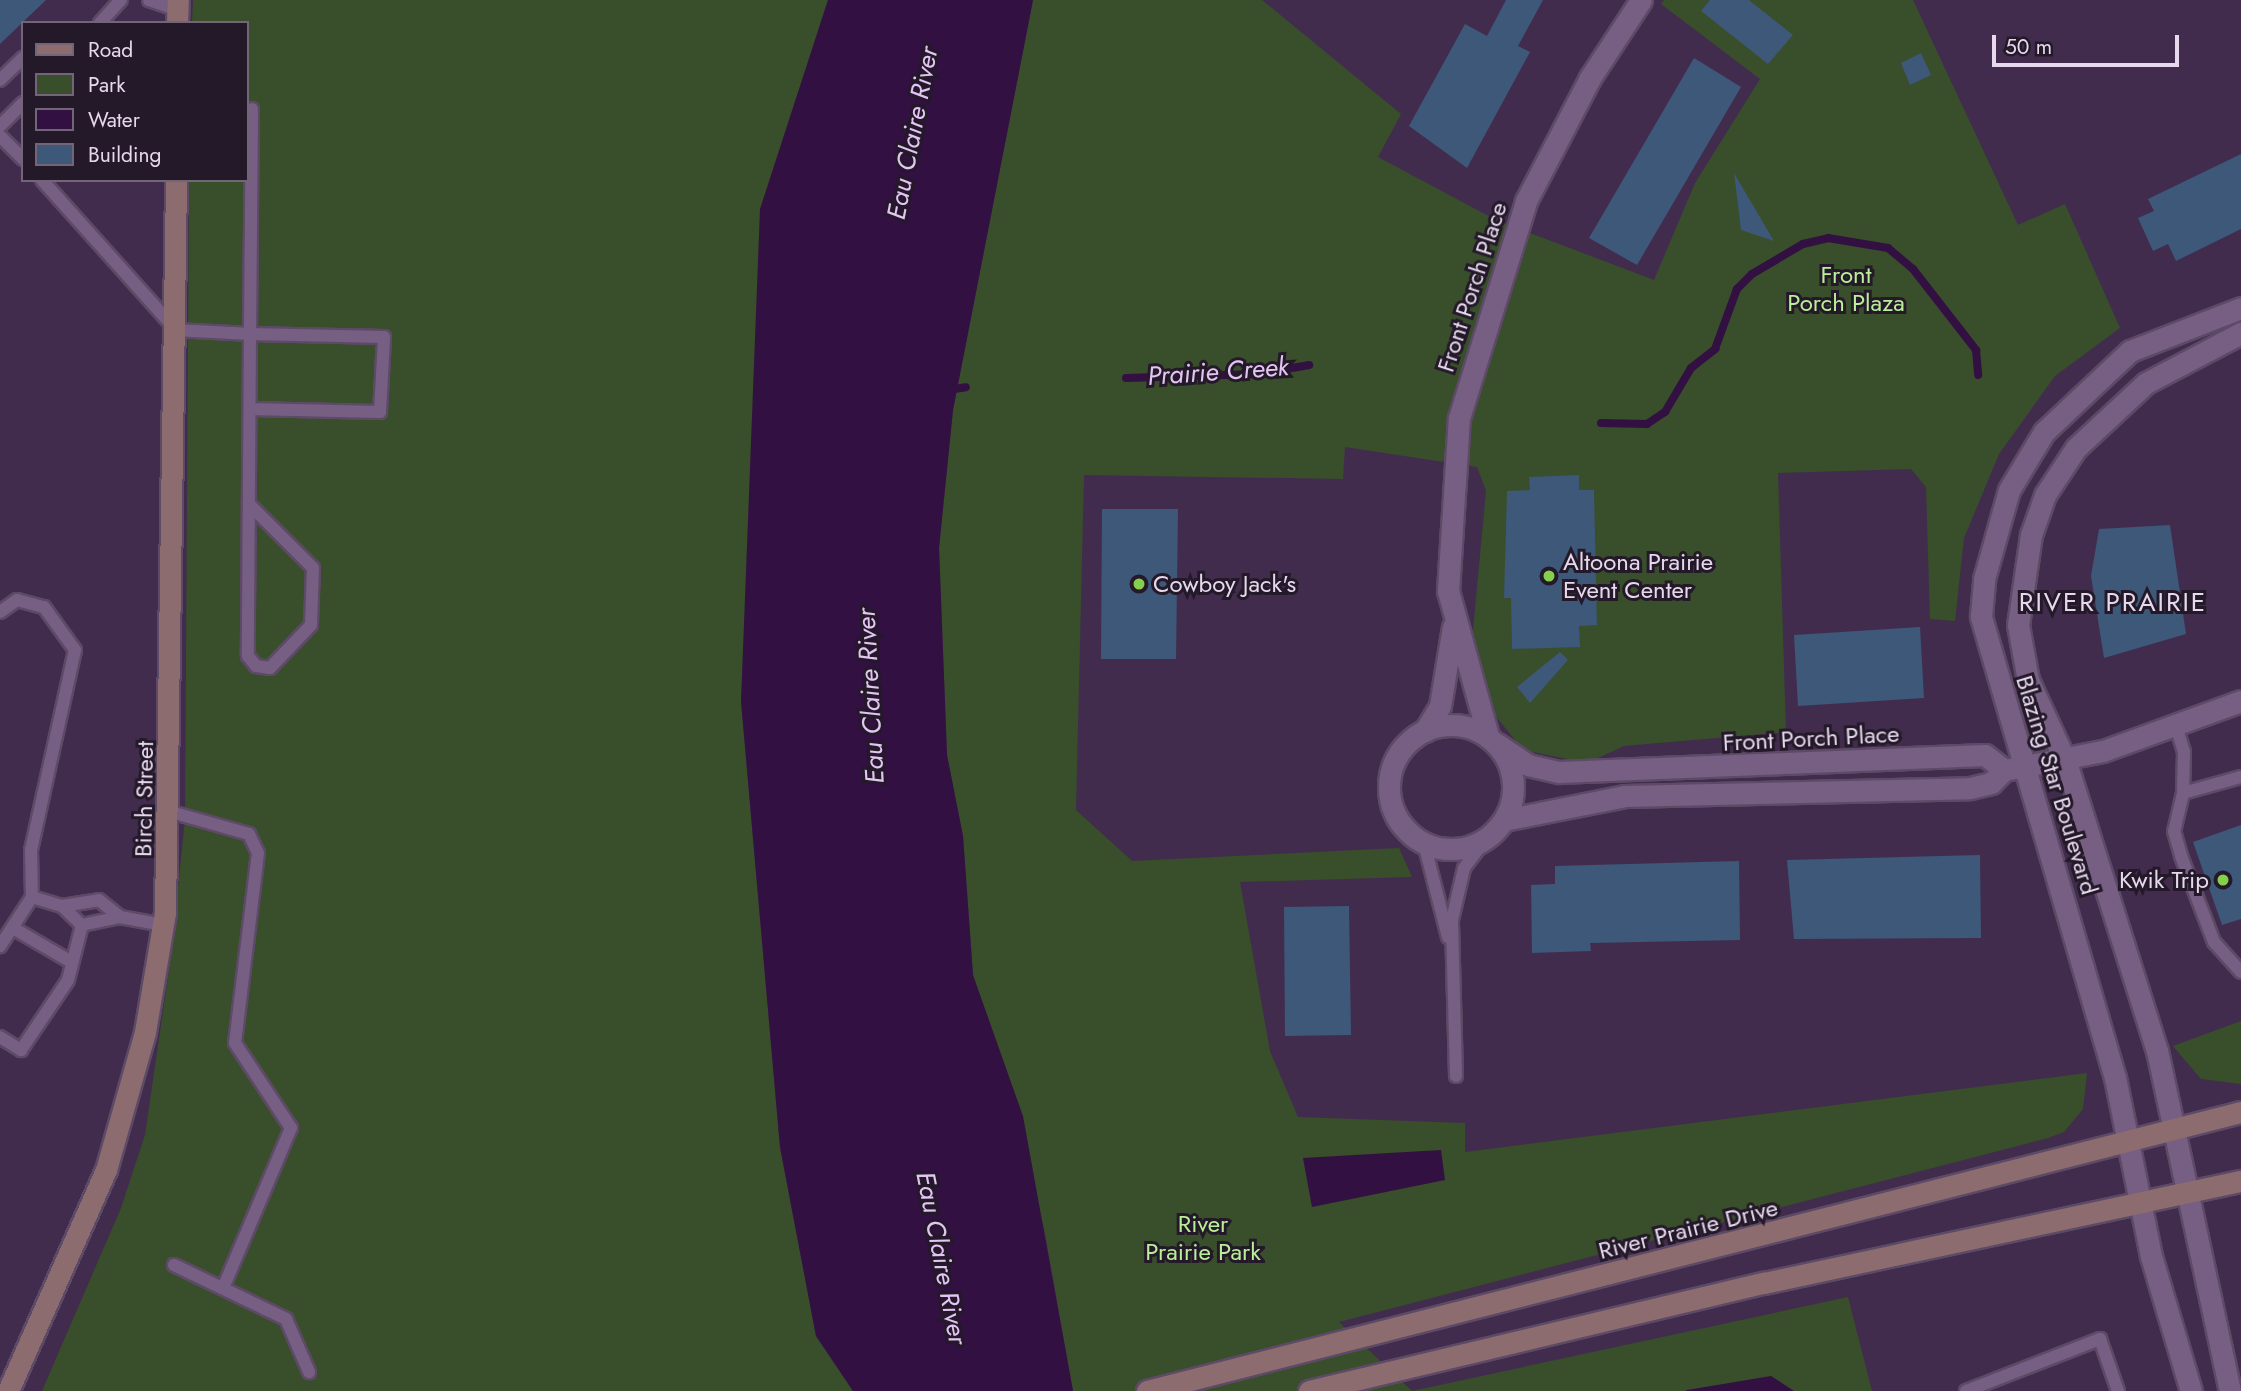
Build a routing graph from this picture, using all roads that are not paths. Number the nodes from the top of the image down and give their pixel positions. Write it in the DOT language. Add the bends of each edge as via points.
graph roads {
  1 [pos="121,0"];
  2 [pos="149,0"];
  3 [pos="1641,0"];
  4 [pos="178,11"];
  5 [pos="102,21"];
  6 [pos="21,60"];
  7 [pos="0,80"];
  8 [pos="21,105"];
  9 [pos="252,109"];
  10 [pos="0,126"];
  11 [pos="0,136"];
  12 [pos="21,157"];
  13 [pos="44,182"];
  14 [pos="176,182"];
  15 [pos="2241,309"];
  16 [pos="176,330"];
  17 [pos="2241,333"];
  18 [pos="250,334"];
  19 [pos="250,409"];
  20 [pos="249,504"];
  21 [pos="0,612"];
  22 [pos="1454,618"];
  23 [pos="2241,701"];
  24 [pos="2176,726"];
  25 [pos="1426,730"];
  26 [pos="1492,740"];
  27 [pos="2065,760"];
  28 [pos="2014,768"];
  29 [pos="2241,777"];
  30 [pos="2183,793"];
  31 [pos="171,812"];
  32 [pos="1504,820"];
  33 [pos="1487,838"];
  34 [pos="1424,843"];
  35 [pos="32,897"];
  36 [pos="62,906"];
  37 [pos="120,917"];
  38 [pos="82,925"];
  39 [pos="163,925"];
  40 [pos="13,928"];
  41 [pos="1450,944"];
  42 [pos="0,946"];
  43 [pos="68,960"];
  44 [pos="2241,972"];
  45 [pos="0,1037"];
  46 [pos="1456,1076"];
  47 [pos="2241,1112"];
  48 [pos="2175,1129"];
  49 [pos="2127,1141"];
  50 [pos="2241,1181"];
  51 [pos="2190,1193"];
  52 [pos="2139,1203"];
  53 [pos="174,1265"];
  54 [pos="222,1288"];
  55 [pos="309,1372"];
  56 [pos="1970,1389"];
  57 [pos="8,1391"];
  58 [pos="1147,1391"];
  59 [pos="1309,1391"];
  60 [pos="2118,1391"];
  61 [pos="2191,1391"];
  62 [pos="2230,1391"];
  1 -- 5 [label="lane"];
  2 -- 4 [label="lane"];
  3 -- 22 [label="street, Front Porch Place" via="1590,78 1527,201 1478,343 1454,451 1448,591"];
  6 -- 7 [label="lane"];
  8 -- 10 [label="lane"];
  9 -- 18 [label="lane"];
  11 -- 12 [label="lane"];
  13 -- 16 [label="lane"];
  14 -- 16 [label="main road, Birch Street"];
  15 -- 28 [label="street, Blazing Star Boulevard" via="2156,337 2102,371 2044,432 2009,490 1984,579 1981,615"];
  16 -- 18 [label="lane"];
  16 -- 31 [label="main road, Birch Street"];
  17 -- 27 [label="street, Blazing Star Boulevard" via="2169,369 2115,407 2076,448 2045,495 2023,566 2018,625 2028,680"];
  18 -- 19 [label="lane"];
  18 -- 19 [label="lane" via="384,337 380,412"];
  19 -- 20 [label="lane"];
  20 -- 20 [label="lane" via="248,656 256,666 270,668 311,625 313,568"];
  21 -- 35 [label="lane" via="18,600 44,607 75,650 31,850"];
  22 -- 25 [label="street" via="1444,693"];
  22 -- 26 [label="street"];
  23 -- 24 [label="street, Front Porch Place"];
  24 -- 27 [label="street, Front Porch Place"];
  24 -- 30 [label="lane" via="2184,752"];
  25 -- 26 [label="street, Front Porch Place" via="1457,725"];
  25 -- 34 [label="street" via="1402,750 1390,783 1398,817"];
  26 -- 28 [label="street, Front Porch Place" via="1528,765 1559,772 1985,755"];
  26 -- 32 [label="street" via="1513,780"];
  27 -- 28 [label="street, Front Porch Place"];
  27 -- 48 [label="street, Blazing Star Boulevard" via="2110,892"];
  28 -- 32 [label="street, Front Porch Place" via="1991,783 1953,789 1670,793"];
  28 -- 49 [label="street, Blazing Star Boulevard" via="2115,1078"];
  29 -- 30 [label="lane"];
  30 -- 44 [label="lane" via="2174,831 2181,856 2214,942"];
  31 -- 39 [label="main road, Birch Street"];
  31 -- 54 [label="lane" via="249,834 258,853 235,1043 291,1128"];
  32 -- 33 [label="street"];
  33 -- 34 [label="street" via="1456,849"];
  33 -- 41 [label="lane" via="1464,868"];
  34 -- 41 [label="lane"];
  35 -- 36 [label="lane"];
  35 -- 40 [label="lane"];
  36 -- 37 [label="lane" via="99,900"];
  36 -- 38 [label="lane"];
  37 -- 38 [label="lane"];
  37 -- 39 [label="lane"];
  38 -- 43 [label="lane"];
  39 -- 57 [label="main road, Birch Street" via="145,1032 113,1147 79,1241"];
  40 -- 42 [label="lane"];
  40 -- 43 [label="lane"];
  41 -- 46 [label="lane"];
  43 -- 45 [label="lane" via="68,980 21,1050"];
  47 -- 48 [label="main road, River Prairie Drive"];
  48 -- 49 [label="main road, River Prairie Drive"];
  48 -- 51 [label="street, Blazing Star Boulevard"];
  49 -- 52 [label="street, Blazing Star Boulevard"];
  49 -- 58 [label="main road, River Prairie Drive"];
  50 -- 51 [label="main road"];
  51 -- 52 [label="main road"];
  51 -- 62 [label="street, Blazing Star Boulevard"];
  52 -- 59 [label="main road" via="1433,1359"];
  52 -- 61 [label="street, Blazing Star Boulevard"];
  53 -- 54 [label="lane"];
  54 -- 55 [label="lane" via="286,1319"];
  56 -- 60 [label="lane" via="2100,1339"];
}
